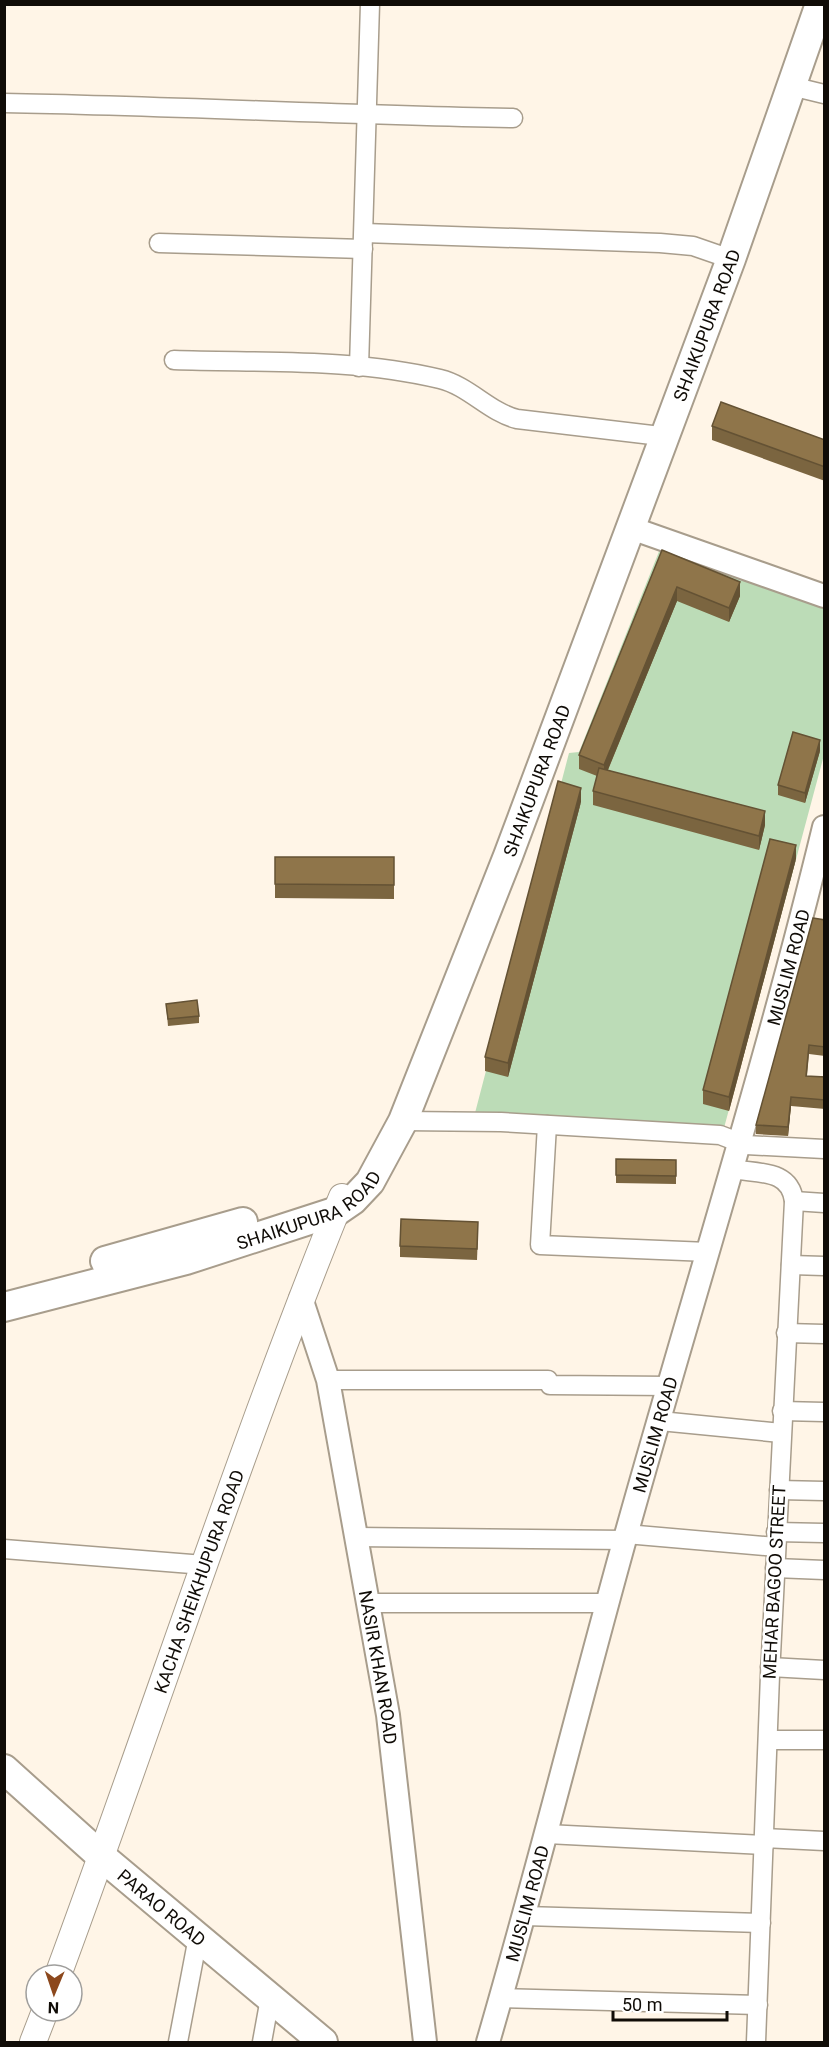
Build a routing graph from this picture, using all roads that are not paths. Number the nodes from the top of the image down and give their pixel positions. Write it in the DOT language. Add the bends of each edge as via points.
graph roads {
  1 [pos="370,4"];
  2 [pos="807,4"];
  3 [pos="820,4"];
  4 [pos="791,86"];
  5 [pos="825,94"];
  6 [pos="4,103"];
  7 [pos="367,115"];
  8 [pos="513,118"];
  9 [pos="364,241"];
  10 [pos="159,243"];
  11 [pos="719,255"];
  12 [pos="174,360"];
  13 [pos="358,367"];
  14 [pos="652,435"];
  15 [pos="631,528"];
  16 [pos="825,596"];
  17 [pos="825,827"];
  18 [pos="818,877"];
  19 [pos="404,1121"];
  20 [pos="548,1125"];
  21 [pos="741,1144"];
  22 [pos="825,1149"];
  23 [pos="732,1169"];
  24 [pos="341,1200"];
  25 [pos="794,1201"];
  26 [pos="825,1203"];
  27 [pos="708,1252"];
  28 [pos="790,1264"];
  29 [pos="825,1266"];
  30 [pos="4,1289"];
  31 [pos="301,1298"];
  32 [pos="4,1306"];
  33 [pos="786,1333"];
  34 [pos="825,1334"];
  35 [pos="328,1380"];
  36 [pos="671,1386"];
  37 [pos="782,1411"];
  38 [pos="825,1412"];
  39 [pos="660,1421"];
  40 [pos="781,1433"];
  41 [pos="779,1490"];
  42 [pos="825,1491"];
  43 [pos="825,1533"];
  44 [pos="356,1537"];
  45 [pos="626,1537"];
  46 [pos="776,1539"];
  47 [pos="4,1550"];
  48 [pos="204,1564"];
  49 [pos="775,1568"];
  50 [pos="825,1570"];
  51 [pos="368,1602"];
  52 [pos="609,1603"];
  53 [pos="770,1668"];
  54 [pos="825,1670"];
  55 [pos="768,1740"];
  56 [pos="825,1740"];
  57 [pos="4,1769"];
  58 [pos="547,1834"];
  59 [pos="764,1841"];
  60 [pos="825,1841"];
  61 [pos="102,1857"];
  62 [pos="525,1916"];
  63 [pos="761,1923"];
  64 [pos="198,1938"];
  65 [pos="62,1963"];
  66 [pos="270,1998"];
  67 [pos="501,1998"];
  68 [pos="758,2005"];
  69 [pos="40,2023"];
  70 [pos="33,2043"];
  71 [pos="178,2043"];
  72 [pos="262,2043"];
  73 [pos="323,2043"];
  74 [pos="425,2043"];
  75 [pos="488,2043"];
  76 [pos="756,2043"];
  1 -- 7 [label="street"];
  2 -- 11 [label="main road, SHAIKUPURA ROAD"];
  3 -- 4 [label="main road, SHAIKUPURA ROAD"];
  4 -- 5 [label="street"];
  4 -- 15 [label="main road, SHAIKUPURA ROAD"];
  6 -- 7 [label="street"];
  7 -- 8 [label="street"];
  7 -- 9 [label="street"];
  9 -- 10 [label="street"];
  9 -- 11 [label="street" via="660,243 693,246"];
  9 -- 13 [label="street"];
  11 -- 14 [label="main road, SHAIKUPURA ROAD"];
  12 -- 13 [label="street"];
  13 -- 14 [label="street" via="449,381 517,419"];
  14 -- 24 [label="main road, SHAIKUPURA ROAD" via="392,1116"];
  15 -- 16 [label="street"];
  15 -- 19 [label="main road, SHAIKUPURA ROAD"];
  17 -- 18 [label="street, MUSLIM ROAD"];
  18 -- 21 [label="street, MUSLIM ROAD"];
  19 -- 20 [label="street"];
  19 -- 24 [label="main road, SHAIKUPURA ROAD" via="370,1182 353,1200"];
  20 -- 21 [label="street" via="720,1135"];
  20 -- 27 [label="street" via="540,1245"];
  21 -- 22 [label="street"];
  21 -- 23 [label="street, MUSLIM ROAD"];
  23 -- 25 [label="street" via="784,1179 793,1189"];
  23 -- 27 [label="street, MUSLIM ROAD"];
  24 -- 30 [label="main road, SHAIKUPURA ROAD" via="328,1198"];
  24 -- 31 [label="main road, KACHA SHEIKHUPURA ROAD"];
  24 -- 32 [label="main road, SHAIKUPURA ROAD" via="186,1260"];
  25 -- 26 [label="street"];
  25 -- 28 [label="street, MEHAR BAGOO STREET"];
  27 -- 36 [label="street, MUSLIM ROAD"];
  28 -- 29 [label="street"];
  28 -- 33 [label="street, MEHAR BAGOO STREET"];
  31 -- 35 [label="street, NASIR KHAN ROAD"];
  31 -- 48 [label="main road, KACHA SHEIKHUPURA ROAD"];
  33 -- 34 [label="street"];
  33 -- 37 [label="street, MEHAR BAGOO STREET"];
  35 -- 36 [label="street" via="548,1380 550,1385"];
  35 -- 44 [label="street, NASIR KHAN ROAD"];
  36 -- 39 [label="street, MUSLIM ROAD"];
  37 -- 38 [label="street"];
  37 -- 40 [label="street, MEHAR BAGOO STREET"];
  39 -- 40 [label="street"];
  39 -- 45 [label="street, MUSLIM ROAD"];
  40 -- 41 [label="street, MEHAR BAGOO STREET"];
  41 -- 42 [label="street"];
  41 -- 46 [label="street, MEHAR BAGOO STREET"];
  43 -- 46 [label="street"];
  44 -- 45 [label="street"];
  44 -- 51 [label="street, NASIR KHAN ROAD"];
  45 -- 46 [label="street"];
  45 -- 52 [label="street, MUSLIM ROAD"];
  46 -- 49 [label="street, MEHAR BAGOO STREET"];
  47 -- 48 [label="street"];
  48 -- 61 [label="main road, KACHA SHEIKHUPURA ROAD"];
  49 -- 50 [label="street"];
  49 -- 53 [label="street, MEHAR BAGOO STREET"];
  51 -- 52 [label="street"];
  51 -- 74 [label="street, NASIR KHAN ROAD" via="388,1715"];
  52 -- 58 [label="street, MUSLIM ROAD"];
  53 -- 54 [label="street"];
  53 -- 55 [label="street, MEHAR BAGOO STREET"];
  55 -- 56 [label="street"];
  55 -- 59 [label="street, MEHAR BAGOO STREET"];
  57 -- 61 [label="main road, PARAO ROAD"];
  58 -- 59 [label="street"];
  58 -- 62 [label="street, MUSLIM ROAD"];
  59 -- 60 [label="street"];
  59 -- 63 [label="street, MEHAR BAGOO STREET"];
  61 -- 64 [label="main road, PARAO ROAD"];
  61 -- 65 [label="main road, KACHA SHEIKHUPURA ROAD"];
  62 -- 63 [label="street"];
  62 -- 67 [label="street, MUSLIM ROAD"];
  63 -- 68 [label="street, MEHAR BAGOO STREET"];
  64 -- 66 [label="main road, PARAO ROAD"];
  64 -- 71 [label="street"];
  66 -- 72 [label="street"];
  66 -- 73 [label="main road, PARAO ROAD"];
  67 -- 68 [label="street"];
  67 -- 75 [label="street, MUSLIM ROAD"];
  68 -- 76 [label="street, MEHAR BAGOO STREET"];
  69 -- 70 [label="main road"];
}
